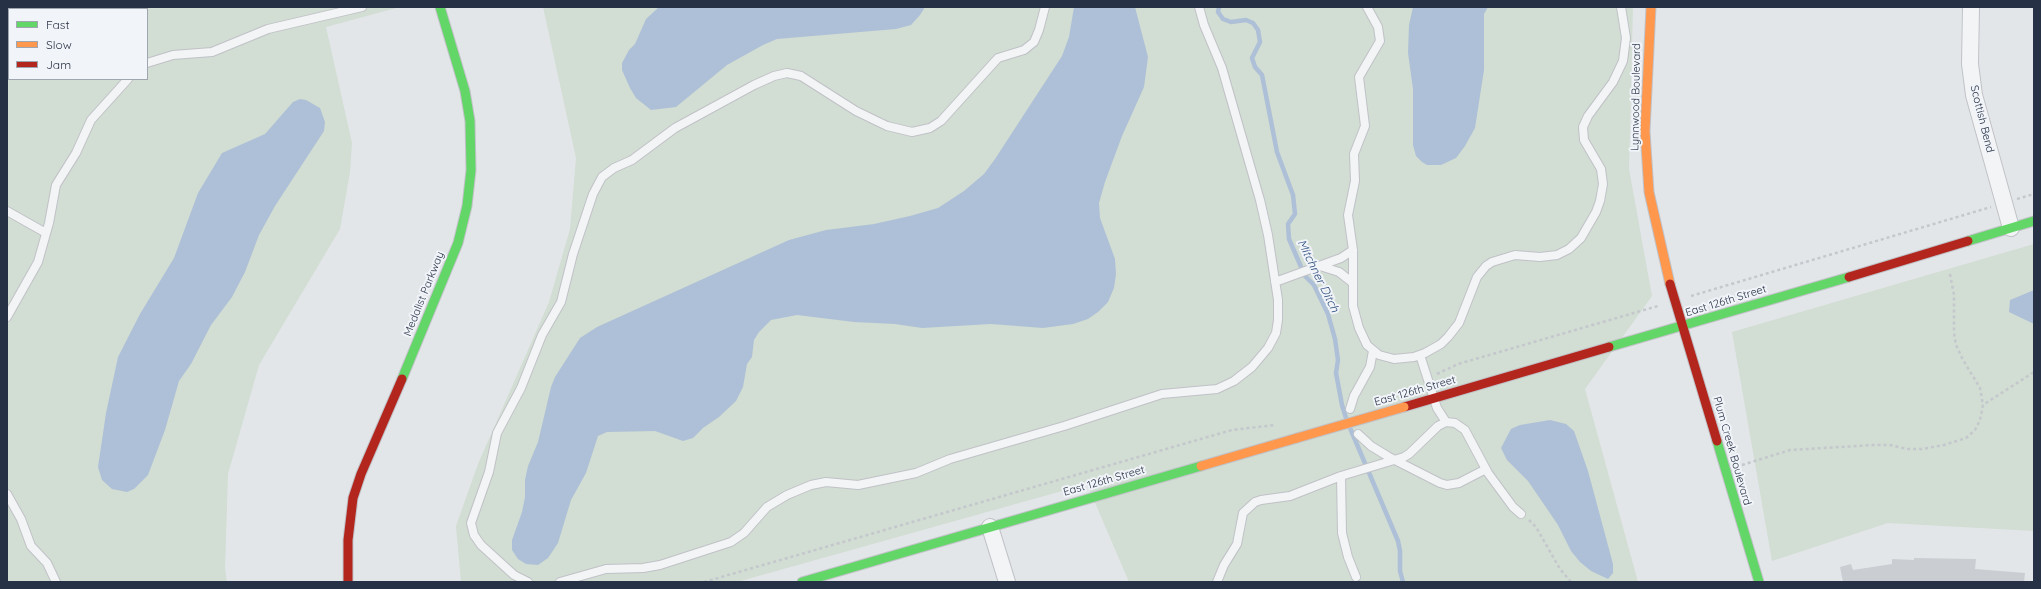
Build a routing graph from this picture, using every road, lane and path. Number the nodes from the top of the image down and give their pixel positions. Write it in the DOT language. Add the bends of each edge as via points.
graph roads {
  1 [pos="362,7"];
  2 [pos="440,7"];
  3 [pos="1044,7"];
  4 [pos="1200,7"];
  5 [pos="1367,7"];
  6 [pos="1621,7"];
  7 [pos="1651,7"];
  8 [pos="1971,7"];
  9 [pos="148,63"];
  10 [pos="127,80"];
  11 [pos="2034,194"];
  12 [pos="2005,203"];
  13 [pos="7,211"];
  14 [pos="2034,221"];
  15 [pos="2012,228"];
  16 [pos="46,233"];
  17 [pos="1353,250"];
  18 [pos="1320,266"];
  19 [pos="1950,274"];
  20 [pos="1275,282"];
  21 [pos="1353,283"];
  22 [pos="1676,301"];
  23 [pos="7,317"];
  24 [pos="1683,326"];
  25 [pos="1373,351"];
  26 [pos="1420,355"];
  27 [pos="2034,372"];
  28 [pos="1428,379"];
  29 [pos="1434,398"];
  30 [pos="1983,405"];
  31 [pos="1350,409"];
  32 [pos="1446,422"];
  33 [pos="1279,424"];
  34 [pos="1358,434"];
  35 [pos="1395,460"];
  36 [pos="1741,465"];
  37 [pos="1486,469"];
  38 [pos="1342,476"];
  39 [pos="7,494"];
  40 [pos="1521,514"];
  41 [pos="990,527"];
  42 [pos="1356,577"];
  43 [pos="56,582"];
  44 [pos="348,582"];
  45 [pos="528,582"];
  46 [pos="560,582"];
  47 [pos="704,582"];
  48 [pos="802,582"];
  49 [pos="1007,582"];
  50 [pos="1217,582"];
  51 [pos="1571,582"];
  52 [pos="1759,582"];
  1 -- 9 [label="lane" via="268,29 212,52 173,55"];
  2 -- 44 [label="street, Medalist Parkway" via="470,121 471,170 467,206 458,243 443,283 353,498 348,540"];
  3 -- 45 [label="lane" via="1034,42 1024,50 998,58 941,121 930,128 912,132 887,126 856,111 801,76 787,73 754,85 675,128 632,160 602,177 593,194 575,247 561,302 542,335 521,388 497,433 489,472 472,517 472,530 481,544 514,575"];
  4 -- 20 [label="lane" via="1204,25 1222,68 1260,200"];
  5 -- 17 [label="lane" via="1378,27 1380,41 1359,77 1366,120 1354,154 1355,181 1349,208"];
  6 -- 26 [label="lane" via="1626,38 1623,61 1613,82 1583,127 1584,140 1596,158 1603,178 1600,201 1589,225 1575,244 1558,255 1506,256 1486,266 1473,284 1462,317 1454,331 1441,344"];
  7 -- 22 [label="street, Lynnwood Boulevard" via="1645,131 1649,192 1664,264"];
  8 -- 12 [label="street, Scottish Bend" via="1970,64 1974,96"];
  10 -- 16 [label="lane" via="91,120 76,153 56,185"];
  11 -- 12 [label="path"];
  12 -- 15 [label="street, Scottish Bend"];
  12 -- 22 [label="path"];
  13 -- 16 [label="lane"];
  14 -- 15 [label="street, East 126th Street"];
  15 -- 24 [label="street, East 126th Street"];
  16 -- 23 [label="lane" via="33,273"];
  17 -- 18 [label="lane"];
  17 -- 21 [label="lane"];
  18 -- 20 [label="lane"];
  18 -- 21 [label="lane" via="1339,272"];
  19 -- 30 [label="path" via="1954,295 1956,345 1980,388"];
  20 -- 46 [label="lane" via="1278,311 1273,340 1252,367 1224,387 1173,392 1153,397 950,459 916,473 858,485 826,482 811,484 767,507 744,533 731,542 660,565 606,569"];
  21 -- 25 [label="lane" via="1354,306 1359,328 1367,345"];
  22 -- 24 [label="street, Lynnwood Boulevard"];
  22 -- 28 [label="path" via="1458,364"];
  24 -- 29 [label="street, East 126th Street"];
  24 -- 52 [label="street, Plum Creek Boulevard"];
  25 -- 26 [label="lane" via="1394,359"];
  25 -- 31 [label="lane" via="1370,367"];
  26 -- 28 [label="lane"];
  27 -- 30 [label="path"];
  28 -- 29 [label="lane"];
  29 -- 32 [label="lane"];
  29 -- 41 [label="street, East 126th Street, bridge"];
  30 -- 36 [label="path" via="1975,430 1966,438 1944,446 1907,449 1874,445 1790,450"];
  32 -- 35 [label="lane" via="1438,426 1409,454"];
  32 -- 37 [label="lane" via="1455,423 1465,430"];
  33 -- 47 [label="path" via="1232,430"];
  34 -- 35 [label="lane" via="1371,446"];
  35 -- 37 [label="lane" via="1447,485 1459,483"];
  35 -- 38 [label="lane"];
  37 -- 40 [label="lane" via="1513,507"];
  38 -- 42 [label="lane" via="1342,533"];
  38 -- 50 [label="lane" via="1290,496 1261,500 1248,508 1241,521 1237,544"];
  39 -- 43 [label="lane" via="32,546 47,563"];
  40 -- 51 [label="path" via="1536,527 1560,569"];
  41 -- 48 [label="street, East 126th Street"];
  41 -- 49 [label="street"];
}
